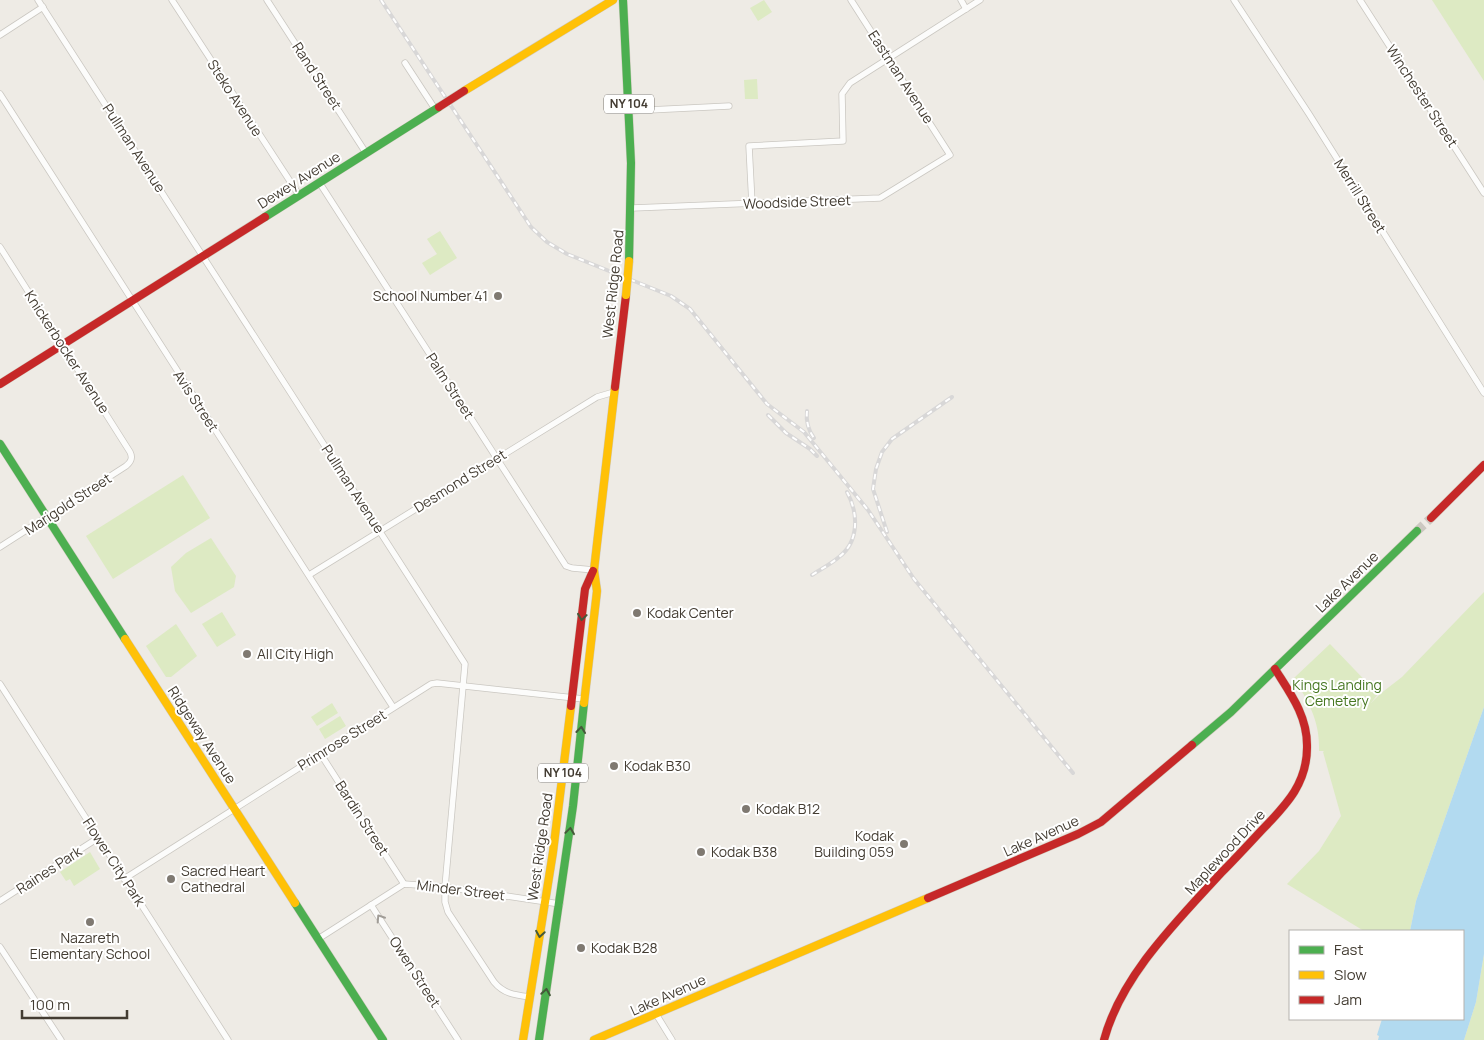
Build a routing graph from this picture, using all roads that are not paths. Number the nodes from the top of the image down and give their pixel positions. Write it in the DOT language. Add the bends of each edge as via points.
graph roads {
  1 [pos="38,0"];
  2 [pos="172,0"];
  3 [pos="267,0"];
  4 [pos="613,0"];
  5 [pos="623,0"];
  6 [pos="851,0"];
  7 [pos="960,0"];
  8 [pos="980,0"];
  9 [pos="1234,0"];
  10 [pos="1360,0"];
  11 [pos="43,7"];
  12 [pos="966,9"];
  13 [pos="0,35"];
  14 [pos="888,58"];
  15 [pos="405,63"];
  16 [pos="0,94"];
  17 [pos="729,106"];
  18 [pos="437,108"];
  19 [pos="629,111"];
  20 [pos="366,152"];
  21 [pos="950,155"];
  22 [pos="319,182"];
  23 [pos="1484,193"];
  24 [pos="299,195"];
  25 [pos="752,204"];
  26 [pos="632,208"];
  27 [pos="0,247"];
  28 [pos="203,256"];
  29 [pos="132,301"];
  30 [pos="62,345"];
  31 [pos="0,384"];
  32 [pos="614,392"];
  33 [pos="1484,393"];
  34 [pos="0,444"];
  35 [pos="132,457"];
  36 [pos="496,458"];
  37 [pos="1484,465"];
  38 [pos="47,517"];
  39 [pos="1431,518"];
  40 [pos="380,531"];
  41 [pos="1417,531"];
  42 [pos="0,548"];
  43 [pos="594,570"];
  44 [pos="309,575"];
  45 [pos="1275,669"];
  46 [pos="0,684"];
  47 [pos="463,686"];
  48 [pos="572,698"];
  49 [pos="584,699"];
  50 [pos="393,707"];
  51 [pos="320,753"];
  52 [pos="234,808"];
  53 [pos="98,838"];
  54 [pos="124,879"];
  55 [pos="404,884"];
  56 [pos="445,887"];
  57 [pos="0,901"];
  58 [pos="545,902"];
  59 [pos="560,904"];
  60 [pos="371,905"];
  61 [pos="318,938"];
  62 [pos="0,947"];
  63 [pos="530,997"];
  64 [pos="656,1014"];
  65 [pos="61,1040"];
  66 [pos="228,1040"];
  67 [pos="383,1040"];
  68 [pos="458,1040"];
  69 [pos="523,1040"];
  70 [pos="539,1040"];
  71 [pos="594,1040"];
  72 [pos="672,1040"];
  73 [pos="1104,1040"];
  1 -- 11 [label="street, Pullman Avenue"];
  2 -- 24 [label="street, Steko Avenue"];
  3 -- 20 [label="street, Rand Street"];
  4 -- 18 [label="main road, Dewey Avenue, bridge"];
  5 -- 19 [label="main road, West Ridge Road / NY 104"];
  6 -- 14 [label="street, Eastman Avenue"];
  7 -- 12 [label="street"];
  8 -- 12 [label="street"];
  9 -- 33 [label="street, Merrill Street"];
  10 -- 23 [label="street, Winchester Street"];
  11 -- 13 [label="street"];
  11 -- 28 [label="street, Pullman Avenue"];
  12 -- 14 [label="street"];
  14 -- 21 [label="street, Eastman Avenue"];
  14 -- 25 [label="street" via="845,88 843,141 749,146"];
  15 -- 18 [label="street"];
  16 -- 29 [label="street, Avis Street"];
  17 -- 19 [label="street"];
  18 -- 20 [label="main road, Dewey Avenue"];
  19 -- 26 [label="main road, West Ridge Road / NY 104"];
  20 -- 22 [label="main road, Dewey Avenue"];
  21 -- 25 [label="street, Woodside Street" via="880,198"];
  22 -- 24 [label="main road, Dewey Avenue"];
  22 -- 36 [label="street, Palm Street"];
  24 -- 28 [label="main road, Dewey Avenue"];
  25 -- 26 [label="street, Woodside Street"];
  26 -- 32 [label="main road, West Ridge Road / NY 104, bridge" via="630,261"];
  27 -- 30 [label="street, Knickerbocker Avenue"];
  28 -- 29 [label="main road, Dewey Avenue"];
  28 -- 40 [label="street, Pullman Avenue"];
  29 -- 30 [label="main road, Dewey Avenue"];
  29 -- 44 [label="street, Avis Street"];
  30 -- 31 [label="main road, Dewey Avenue"];
  30 -- 35 [label="street, Knickerbocker Avenue"];
  32 -- 36 [label="street, Desmond Street" via="596,397"];
  32 -- 43 [label="main road, West Ridge Road / NY 104"];
  34 -- 38 [label="main road, Ridgeway Avenue"];
  35 -- 38 [label="street, Marigold Street" via="126,466"];
  36 -- 40 [label="street, Desmond Street"];
  36 -- 43 [label="street, Palm Street" via="566,566"];
  37 -- 39 [label="main road"];
  38 -- 42 [label="street, Marigold Street"];
  38 -- 52 [label="main road, Ridgeway Avenue"];
  40 -- 44 [label="street, Desmond Street"];
  40 -- 47 [label="street, Pullman Avenue" via="465,664"];
  41 -- 45 [label="main road, Lake Avenue"];
  43 -- 48 [label="main road, West Ridge Road / NY 104, one-way" via="585,590"];
  43 -- 49 [label="main road, West Ridge Road / NY 104" via="597,591"];
  44 -- 50 [label="street, Avis Street"];
  45 -- 64 [label="main road, Lake Avenue" via="1212,730 1117,810 1090,828"];
  45 -- 73 [label="main road, Maplewood Drive" via="1299,708 1305,725 1307,759 1298,788 1287,804 1179,919 1135,974 1114,1007"];
  46 -- 53 [label="street, Flower City Park"];
  47 -- 48 [label="street, Primrose Street"];
  47 -- 50 [label="street, Primrose Street" via="431,684"];
  47 -- 56 [label="street, Pullman Avenue"];
  48 -- 49 [label="street, Primrose Street"];
  48 -- 58 [label="main road, West Ridge Road / NY 104"];
  59 -- 49 [label="main road, West Ridge Road / NY 104, one-way"];
  50 -- 51 [label="street, Primrose Street"];
  51 -- 52 [label="street, Primrose Street"];
  51 -- 55 [label="street, Bardin Street"];
  52 -- 54 [label="street, Primrose Street"];
  52 -- 61 [label="main road, Ridgeway Avenue"];
  53 -- 54 [label="street, Flower City Park"];
  53 -- 57 [label="street, Raines Park"];
  54 -- 66 [label="street, Flower City Park"];
  55 -- 56 [label="street, Minder Street"];
  55 -- 60 [label="street, Minder Street"];
  56 -- 58 [label="street, Minder Street"];
  56 -- 63 [label="street, Pullman Avenue" via="448,912 494,982 502,990"];
  58 -- 59 [label="street, Minder Street"];
  58 -- 63 [label="main road, West Ridge Road / NY 104, one-way"];
  70 -- 59 [label="main road, West Ridge Road / NY 104, one-way"];
  60 -- 61 [label="street, Minder Street"];
  68 -- 60 [label="street, Owen Street, one-way"];
  61 -- 67 [label="main road, Ridgeway Avenue"];
  62 -- 65 [label="street"];
  63 -- 69 [label="main road, West Ridge Road / NY 104"];
  64 -- 71 [label="main road, Lake Avenue"];
  64 -- 72 [label="street"];
}
